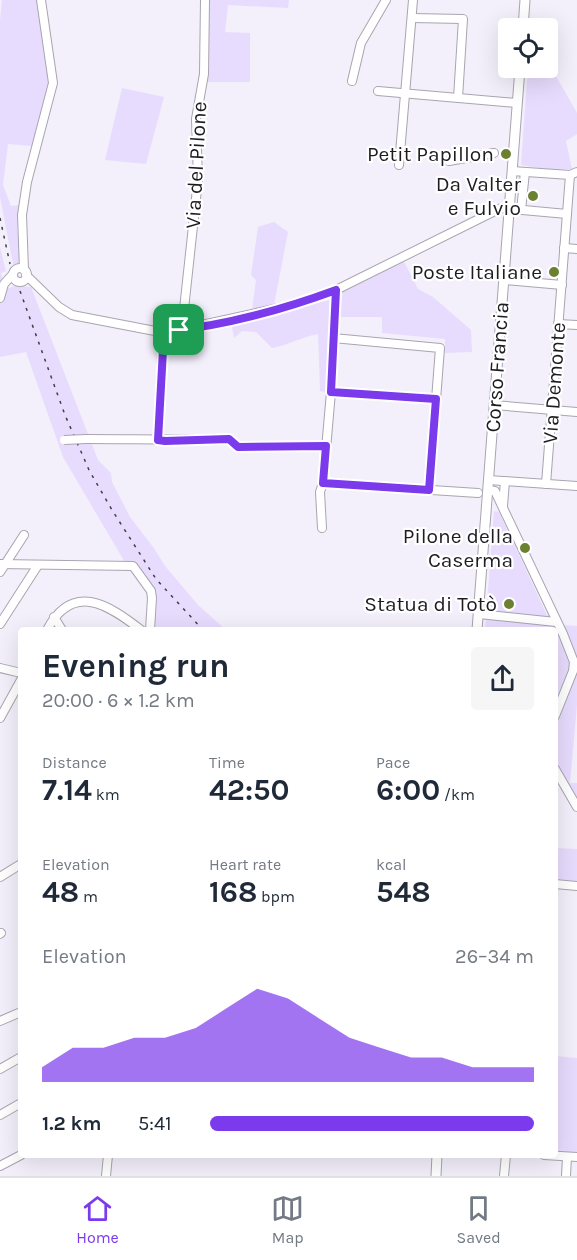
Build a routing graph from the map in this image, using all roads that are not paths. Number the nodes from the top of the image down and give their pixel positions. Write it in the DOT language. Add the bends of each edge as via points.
graph roads {
  1 [pos="41,0"];
  2 [pos="205,0"];
  3 [pos="386,0"];
  4 [pos="413,0"];
  5 [pos="525,0"];
  6 [pos="412,18"];
  7 [pos="524,18"];
  8 [pos="519,78"];
  9 [pos="352,81"];
  10 [pos="378,91"];
  11 [pos="406,93"];
  12 [pos="458,98"];
  13 [pos="517,103"];
  14 [pos="494,153"];
  15 [pos="449,161"];
  16 [pos="399,165"];
  17 [pos="512,171"];
  18 [pos="525,172"];
  19 [pos="574,174"];
  20 [pos="510,209"];
  21 [pos="521,210"];
  22 [pos="567,214"];
  23 [pos="564,248"];
  24 [pos="577,249"];
  25 [pos="19,274"];
  26 [pos="0,278"];
  27 [pos="504,280"];
  28 [pos="562,285"];
  29 [pos="336,290"];
  30 [pos="1,294"];
  31 [pos="558,324"];
  32 [pos="577,325"];
  33 [pos="179,330"];
  34 [pos="164,332"];
  35 [pos="333,338"];
  36 [pos="331,392"];
  37 [pos="436,399"];
  38 [pos="494,405"];
  39 [pos="551,410"];
  40 [pos="577,412"];
  41 [pos="63,440"];
  42 [pos="158,440"];
  43 [pos="326,446"];
  44 [pos="505,481"];
  45 [pos="323,483"];
  46 [pos="546,483"];
  47 [pos="577,486"];
  48 [pos="485,488"];
  49 [pos="429,490"];
  50 [pos="503,508"];
  51 [pos="322,528"];
  52 [pos="24,535"];
  53 [pos="3,564"];
  54 [pos="38,565"];
  55 [pos="0,572"];
  56 [pos="479,614"];
  57 [pos="54,617"];
  58 [pos="556,622"];
  59 [pos="0,624"];
  60 [pos="49,627"];
  61 [pos="60,627"];
  62 [pos="137,627"];
  63 [pos="150,627"];
  64 [pos="477,627"];
  65 [pos="0,668"];
  66 [pos="18,672"];
  67 [pos="18,688"];
  68 [pos="558,708"];
  69 [pos="0,718"];
  70 [pos="558,774"];
  71 [pos="577,807"];
  72 [pos="18,866"];
  73 [pos="0,877"];
  74 [pos="558,884"];
  75 [pos="577,886"];
  76 [pos="18,1013"];
  77 [pos="0,1021"];
  78 [pos="18,1059"];
  79 [pos="0,1069"];
  80 [pos="18,1105"];
  81 [pos="0,1115"];
  82 [pos="558,1156"];
  83 [pos="567,1156"];
  84 [pos="18,1157"];
  85 [pos="577,1157"];
  86 [pos="108,1158"];
  87 [pos="438,1158"];
  88 [pos="506,1158"];
  89 [pos="0,1166"];
  90 [pos="106,1176"];
  91 [pos="436,1176"];
  92 [pos="504,1176"];
  93 [pos="566,1176"];
  1 -- 25 [label="street" via="53,83 27,182"];
  2 -- 33 [label="street, Via del Pilone" via="204,74 196,119 198,180"];
  3 -- 9 [label="street" via="361,43"];
  4 -- 6 [label="street"];
  5 -- 7 [label="main road"];
  6 -- 11 [label="street"];
  6 -- 12 [label="street" via="463,19"];
  8 -- 13 [label="main road, Corso Francia"];
  10 -- 11 [label="street"];
  11 -- 12 [label="street"];
  11 -- 16 [label="street"];
  12 -- 13 [label="street"];
  13 -- 17 [label="main road, Corso Francia"];
  14 -- 15 [label="street"];
  17 -- 18 [label="street"];
  17 -- 20 [label="main road, Corso Francia"];
  18 -- 19 [label="street"];
  18 -- 21 [label="street"];
  19 -- 22 [label="street, Via Demonte"];
  20 -- 21 [label="street"];
  20 -- 27 [label="main road, Corso Francia"];
  20 -- 29 [label="street" via="501,208"];
  21 -- 22 [label="street"];
  22 -- 23 [label="street, Via Demonte"];
  23 -- 24 [label="street"];
  23 -- 28 [label="street, Via Demonte"];
  25 -- 26 [label="street"];
  25 -- 30 [label="street" via="4,284"];
  25 -- 34 [label="street" via="72,315"];
  27 -- 28 [label="street"];
  27 -- 38 [label="main road, Corso Francia"];
  28 -- 31 [label="street, Via Demonte"];
  29 -- 33 [label="street" via="297,304"];
  29 -- 35 [label="street"];
  31 -- 32 [label="street"];
  31 -- 39 [label="street, Via Demonte"];
  33 -- 34 [label="street"];
  34 -- 42 [label="street"];
  35 -- 36 [label="street"];
  35 -- 37 [label="street" via="440,348"];
  36 -- 37 [label="street"];
  36 -- 43 [label="street"];
  37 -- 49 [label="street"];
  38 -- 39 [label="street"];
  38 -- 48 [label="main road, Corso Francia"];
  39 -- 40 [label="street"];
  39 -- 46 [label="street, Via Demonte"];
  41 -- 42 [label="street, bridge"];
  42 -- 43 [label="street" via="229,439 238,447"];
  43 -- 45 [label="street"];
  44 -- 46 [label="street"];
  44 -- 48 [label="street"];
  44 -- 50 [label="street"];
  45 -- 49 [label="street"];
  45 -- 51 [label="street"];
  46 -- 47 [label="street"];
  48 -- 49 [label="street"];
  48 -- 50 [label="street" via="495,492"];
  48 -- 56 [label="main road, Corso Francia"];
  50 -- 58 [label="street"];
  52 -- 53 [label="street"];
  53 -- 54 [label="street"];
  53 -- 55 [label="street"];
  54 -- 59 [label="street"];
  54 -- 63 [label="street" via="133,566 151,591"];
  56 -- 58 [label="street"];
  56 -- 64 [label="main road, Corso Francia"];
  57 -- 60 [label="street"];
  57 -- 61 [label="street"];
  57 -- 62 [label="street" via="74,604 96,603 116,611"];
  58 -- 68 [label="street" via="574,662"];
  65 -- 66 [label="street"];
  67 -- 69 [label="street"];
  70 -- 71 [label="street"];
  72 -- 73 [label="street"];
  74 -- 75 [label="street"];
  76 -- 77 [label="street"];
  78 -- 79 [label="street"];
  80 -- 81 [label="street"];
  82 -- 83 [label="street"];
  83 -- 85 [label="street"];
  83 -- 93 [label="street"];
  84 -- 89 [label="street"];
  86 -- 90 [label="street"];
  87 -- 91 [label="main road"];
  88 -- 92 [label="street"];
}
